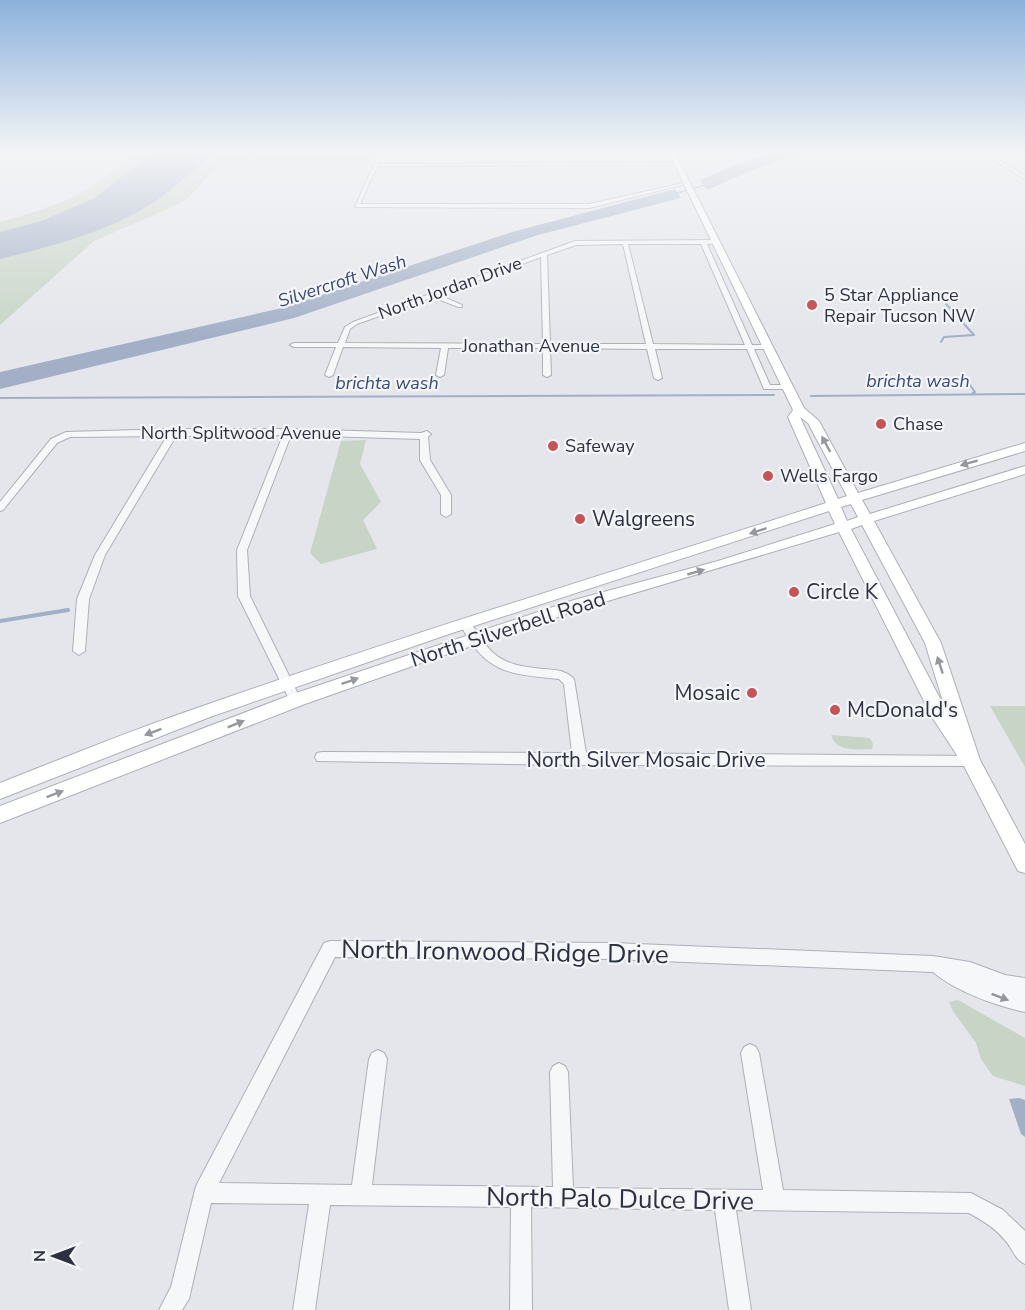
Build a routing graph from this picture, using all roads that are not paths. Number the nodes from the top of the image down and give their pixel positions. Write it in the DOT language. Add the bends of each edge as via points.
graph roads {
  1 [pos="704,214"];
  2 [pos="625,242"];
  3 [pos="703,242"];
  4 [pos="717,242"];
  5 [pos="544,254"];
  6 [pos="431,294"];
  7 [pos="459,306"];
  8 [pos="294,345"];
  9 [pos="445,345"];
  10 [pos="339,346"];
  11 [pos="547,346"];
  12 [pos="649,346"];
  13 [pos="749,346"];
  14 [pos="768,346"];
  15 [pos="329,375"];
  16 [pos="440,375"];
  17 [pos="547,375"];
  18 [pos="658,378"];
  19 [pos="787,387"];
  20 [pos="799,410"];
  21 [pos="174,432"];
  22 [pos="288,432"];
  23 [pos="1025,447"];
  24 [pos="1025,470"];
  25 [pos="855,498"];
  26 [pos="834,505"];
  27 [pos="0,508"];
  28 [pos="446,514"];
  29 [pos="866,519"];
  30 [pos="843,526"];
  31 [pos="667,560"];
  32 [pos="579,604"];
  33 [pos="466,624"];
  34 [pos="473,640"];
  35 [pos="79,651"];
  36 [pos="291,692"];
  37 [pos="322,758"];
  38 [pos="580,760"];
  39 [pos="971,761"];
  40 [pos="0,791"];
  41 [pos="0,815"];
  42 [pos="1025,864"];
  43 [pos="933,964"];
  44 [pos="1025,987"];
  45 [pos="1025,1003"];
  46 [pos="750,1053"];
  47 [pos="378,1059"];
  48 [pos="559,1072"];
  49 [pos="203,1193"];
  50 [pos="321,1195"];
  51 [pos="361,1195"];
  52 [pos="521,1197"];
  53 [pos="563,1198"];
  54 [pos="723,1200"];
  55 [pos="775,1201"];
  56 [pos="1023,1248"];
  57 [pos="170,1310"];
  58 [pos="303,1310"];
  59 [pos="522,1310"];
  60 [pos="740,1310"];
  1 -- 4 [label="main road"];
  2 -- 3 [label="street, North Jordan Drive"];
  2 -- 5 [label="street, North Jordan Drive" via="575,243"];
  2 -- 12 [label="street"];
  3 -- 4 [label="street, North Jordan Drive"];
  3 -- 13 [label="street"];
  4 -- 14 [label="main road"];
  5 -- 6 [label="street, North Jordan Drive"];
  5 -- 11 [label="street"];
  6 -- 7 [label="street"];
  6 -- 10 [label="street, North Jordan Drive" via="355,323 347,328"];
  8 -- 10 [label="street, Jonathan Avenue"];
  9 -- 10 [label="street, Jonathan Avenue"];
  9 -- 11 [label="street, Jonathan Avenue"];
  9 -- 16 [label="street"];
  10 -- 15 [label="street, North Jordan Drive"];
  11 -- 12 [label="street, Jonathan Avenue"];
  11 -- 17 [label="street"];
  12 -- 13 [label="street, Jonathan Avenue"];
  12 -- 18 [label="street"];
  13 -- 14 [label="street, Jonathan Avenue"];
  13 -- 19 [label="street" via="767,387"];
  14 -- 19 [label="main road"];
  19 -- 20 [label="main road"];
  25 -- 20 [label="main road, one-way" via="813,421"];
  20 -- 26 [label="main road" via="794,417"];
  21 -- 22 [label="street, North Splitwood Avenue"];
  21 -- 27 [label="street, North Splitwood Avenue" via="61,435"];
  21 -- 35 [label="street" via="100,555 83,599"];
  22 -- 28 [label="street, North Splitwood Avenue" via="424,435 425,460 446,495"];
  22 -- 36 [label="street" via="242,550 244,596"];
  23 -- 25 [label="main road, North Silverbell Road, one-way"];
  24 -- 29 [label="main road, North Silverbell Road"];
  25 -- 26 [label="main road, North Silverbell Road"];
  25 -- 29 [label="main road"];
  26 -- 30 [label="main road"];
  26 -- 31 [label="main road, North Silverbell Road, one-way"];
  29 -- 30 [label="main road, North Silverbell Road"];
  39 -- 29 [label="main road, one-way" via="933,643"];
  32 -- 30 [label="main road, North Silverbell Road, one-way"];
  30 -- 39 [label="main road" via="941,717"];
  31 -- 32 [label="main road" via="669,566 663,572 598,593"];
  31 -- 33 [label="main road, North Silverbell Road"];
  32 -- 34 [label="main road, North Silverbell Road"];
  33 -- 34 [label="street"];
  33 -- 36 [label="main road, North Silverbell Road"];
  36 -- 34 [label="main road, North Silverbell Road, one-way"];
  34 -- 38 [label="street" via="496,663 562,675 570,682"];
  36 -- 40 [label="main road, North Silverbell Road, one-way"];
  41 -- 36 [label="main road, North Silverbell Road, one-way"];
  37 -- 38 [label="street, North Silver Mosaic Drive"];
  38 -- 39 [label="street, North Silver Mosaic Drive"];
  39 -- 42 [label="main road"];
  43 -- 44 [label="street, North Ironwood Ridge Drive" via="970,970"];
  43 -- 45 [label="street, North Ironwood Ridge Drive, one-way" via="975,987"];
  43 -- 49 [label="street, North Ironwood Ridge Drive" via="614,951 330,949"];
  46 -- 55 [label="street"];
  47 -- 51 [label="street"];
  48 -- 53 [label="street"];
  49 -- 50 [label="street, North Palo Dulce Drive"];
  49 -- 57 [label="street, North Ironwood Ridge Drive" via="181,1291"];
  50 -- 51 [label="street, North Palo Dulce Drive"];
  50 -- 58 [label="street"];
  51 -- 52 [label="street, North Palo Dulce Drive"];
  52 -- 53 [label="street, North Palo Dulce Drive"];
  52 -- 59 [label="street"];
  53 -- 54 [label="street, North Palo Dulce Drive"];
  54 -- 55 [label="street, North Palo Dulce Drive"];
  54 -- 60 [label="street"];
  55 -- 56 [label="street, North Palo Dulce Drive" via="971,1203 999,1218"];
}
